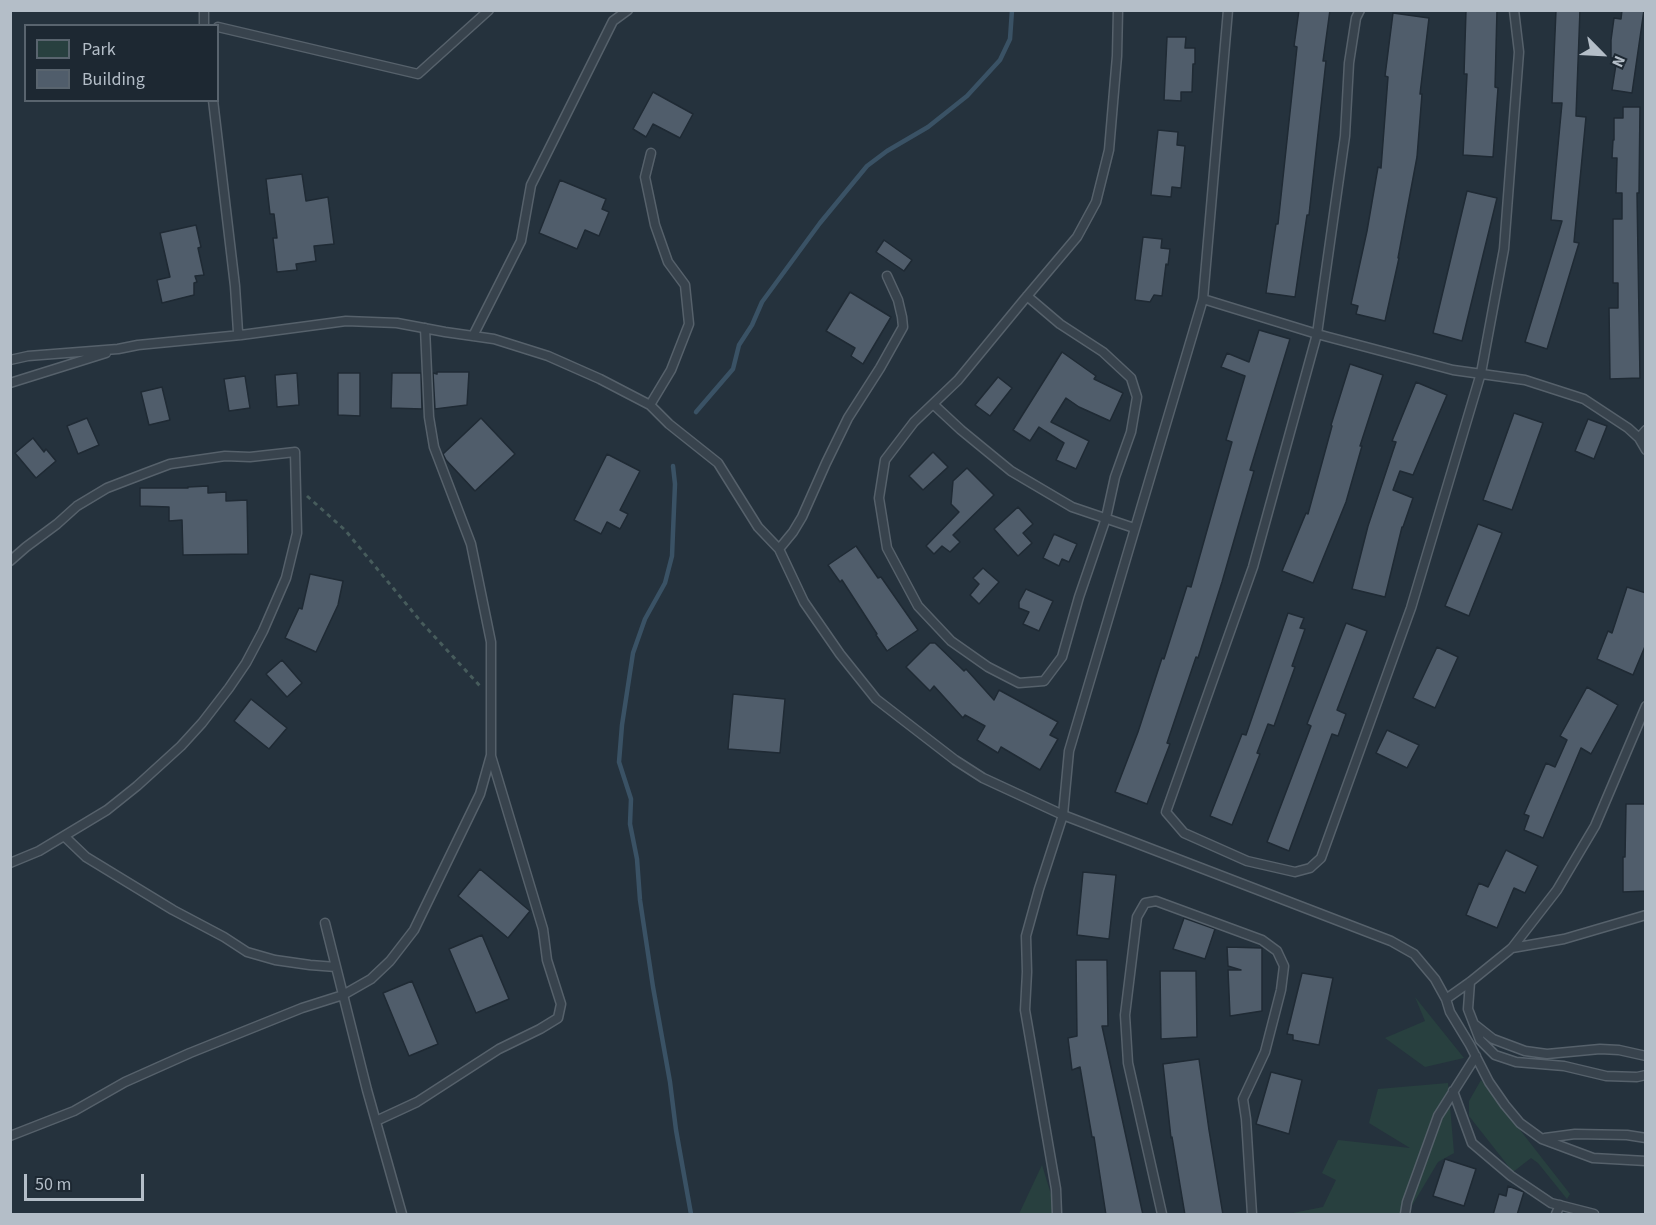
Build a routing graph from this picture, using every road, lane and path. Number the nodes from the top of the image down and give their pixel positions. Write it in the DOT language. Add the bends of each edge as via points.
graph roads {
  1 [pos="489,10"];
  2 [pos="628,10"];
  3 [pos="1118,10"];
  4 [pos="1228,10"];
  5 [pos="1360,10"];
  6 [pos="1514,10"];
  7 [pos="219,27"];
  8 [pos="213,102"];
  9 [pos="651,153"];
  10 [pos="887,276"];
  11 [pos="1027,296"];
  12 [pos="1203,299"];
  13 [pos="425,328"];
  14 [pos="1317,334"];
  15 [pos="241,335"];
  16 [pos="473,336"];
  17 [pos="118,349"];
  18 [pos="10,360"];
  19 [pos="1481,373"];
  20 [pos="10,383"];
  21 [pos="933,404"];
  22 [pos="650,405"];
  23 [pos="1646,430"];
  24 [pos="1640,438"];
  25 [pos="1646,450"];
  26 [pos="297,487"];
  27 [pos="1106,518"];
  28 [pos="1134,528"];
  29 [pos="779,549"];
  30 [pos="10,561"];
  31 [pos="491,699"];
  32 [pos="1646,706"];
  33 [pos="491,755"];
  34 [pos="1063,815"];
  35 [pos="64,836"];
  36 [pos="10,862"];
  37 [pos="1646,915"];
  38 [pos="325,923"];
  39 [pos="1512,948"];
  40 [pos="336,967"];
  41 [pos="1470,982"];
  42 [pos="343,994"];
  43 [pos="1446,999"];
  44 [pos="1474,1024"];
  45 [pos="1476,1056"];
  46 [pos="1646,1056"];
  47 [pos="1646,1075"];
  48 [pos="1453,1091"];
  49 [pos="376,1121"];
  50 [pos="10,1136"];
  51 [pos="1646,1138"];
  52 [pos="1542,1139"];
  53 [pos="1646,1161"];
  54 [pos="1560,1205"];
  55 [pos="402,1215"];
  56 [pos="1057,1215"];
  57 [pos="1162,1215"];
  58 [pos="1252,1215"];
  59 [pos="1405,1215"];
  60 [pos="1556,1215"];
  61 [pos="1594,1215"];
  1 -- 7 [label="lane" via="418,74"];
  2 -- 16 [label="lane" via="613,21 531,185 521,241"];
  3 -- 11 [label="lane" via="1109,150 1096,202 1077,237"];
  4 -- 12 [label="lane"];
  5 -- 14 [label="lane" via="1349,63 1345,136"];
  6 -- 19 [label="lane" via="1519,52 1504,249"];
  8 -- 15 [label="lane" via="236,286 237,332"];
  9 -- 22 [label="lane" via="645,177 655,225 668,262 685,285 689,324 671,370"];
  10 -- 29 [label="lane" via="898,300 903,327 848,418 802,517"];
  11 -- 21 [label="lane" via="958,380"];
  11 -- 27 [label="lane" via="1103,352 1131,378 1136,406"];
  12 -- 14 [label="lane"];
  12 -- 28 [label="lane"];
  13 -- 15 [label="lane" via="346,321"];
  13 -- 16 [label="lane"];
  13 -- 31 [label="lane" via="434,447 471,544 491,642"];
  14 -- 19 [label="lane" via="1453,370"];
  14 -- 19 [label="lane" via="1253,567 1166,812 1184,833 1247,861 1295,872 1310,868 1321,858 1411,608"];
  15 -- 17 [label="lane"];
  16 -- 22 [label="lane" via="548,356"];
  17 -- 18 [label="lane"];
  17 -- 20 [label="lane"];
  19 -- 24 [label="lane" via="1525,380 1584,399"];
  21 -- 27 [label="lane" via="1011,471 1072,507"];
  21 -- 27 [label="lane" via="885,460 879,498 887,548 918,606 951,641 988,667 1019,683 1044,681 1062,657"];
  22 -- 29 [label="lane" via="718,464 758,526"];
  23 -- 24 [label="lane"];
  24 -- 25 [label="lane"];
  26 -- 30 [label="lane" via="296,452 170,464 107,488 77,506"];
  26 -- 31 [label="path" via="345,530"];
  26 -- 35 [label="lane" via="297,533 286,578 246,663 181,746 108,810"];
  27 -- 28 [label="lane"];
  28 -- 34 [label="lane" via="1069,751"];
  29 -- 34 [label="lane" via="804,602 876,699 983,778"];
  31 -- 33 [label="lane"];
  32 -- 39 [label="lane" via="1595,826 1557,890"];
  33 -- 42 [label="lane" via="480,794 414,930 371,979"];
  33 -- 49 [label="lane" via="543,929 547,960 561,1004 558,1018 499,1049 417,1102"];
  34 -- 43 [label="lane" via="1391,941 1414,954"];
  34 -- 56 [label="lane" via="1026,936 1025,1010"];
  35 -- 36 [label="lane"];
  35 -- 40 [label="lane" via="96,863 247,952 287,962"];
  37 -- 39 [label="lane" via="1564,939"];
  38 -- 40 [label="lane"];
  39 -- 41 [label="lane"];
  40 -- 42 [label="lane"];
  41 -- 43 [label="lane"];
  41 -- 44 [label="lane" via="1468,1009"];
  42 -- 49 [label="lane"];
  42 -- 50 [label="lane" via="181,1057 74,1111"];
  43 -- 45 [label="lane"];
  44 -- 46 [label="lane" via="1492,1039 1525,1051 1547,1054 1600,1049"];
  44 -- 47 [label="lane" via="1480,1040 1495,1055 1516,1062 1564,1066 1606,1076"];
  45 -- 48 [label="lane"];
  45 -- 52 [label="lane" via="1505,1105 1520,1123"];
  48 -- 54 [label="lane" via="1472,1143 1511,1176"];
  48 -- 59 [label="lane" via="1438,1116"];
  49 -- 55 [label="lane"];
  51 -- 52 [label="lane" via="1575,1134"];
  52 -- 53 [label="lane" via="1593,1158"];
  54 -- 60 [label="lane"];
  54 -- 61 [label="lane"];
  57 -- 58 [label="lane" via="1128,1063 1125,1015 1137,917 1145,903 1156,901 1262,940 1277,951 1284,966 1265,1052 1243,1099"];
}
